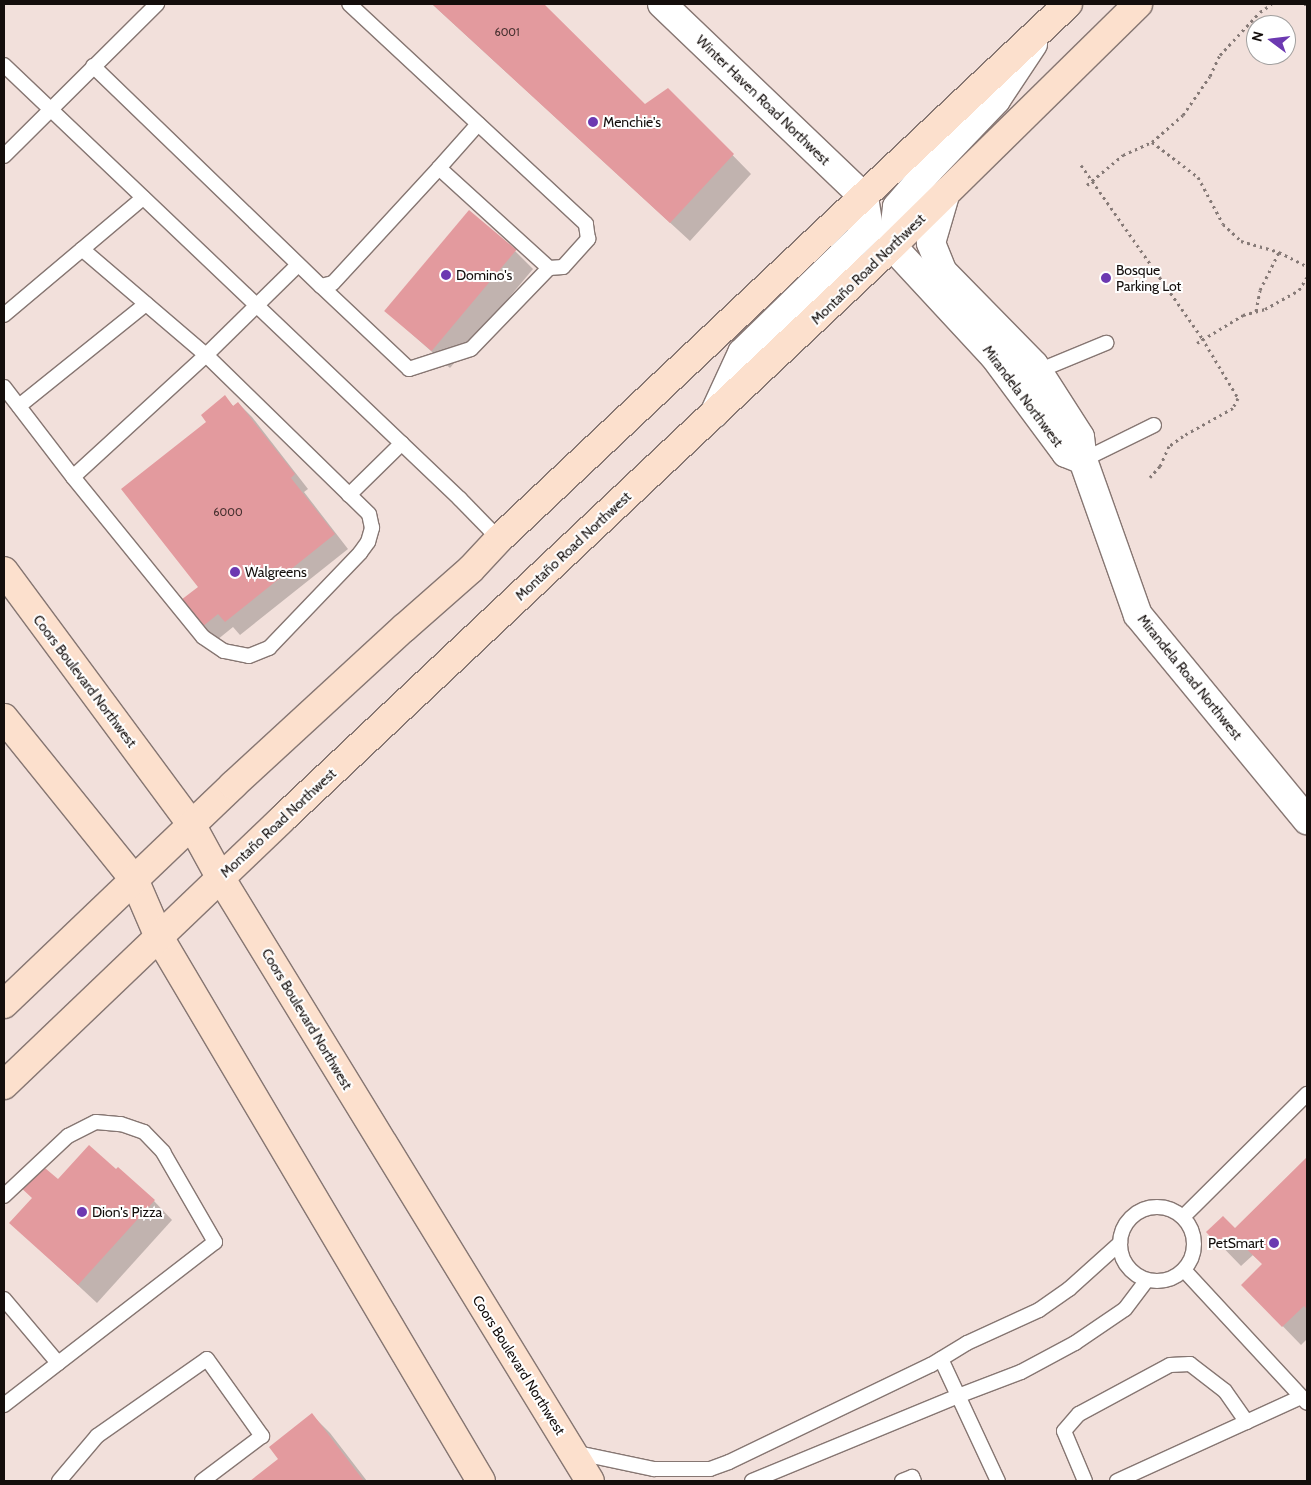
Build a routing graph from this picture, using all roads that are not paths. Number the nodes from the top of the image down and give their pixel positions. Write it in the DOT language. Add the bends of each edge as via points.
graph roads {
  1 [pos="157,4"];
  2 [pos="349,4"];
  3 [pos="662,4"];
  4 [pos="1068,4"];
  5 [pos="1138,4"];
  6 [pos="1045,26"];
  7 [pos="4,65"];
  8 [pos="93,66"];
  9 [pos="49,109"];
  10 [pos="478,124"];
  11 [pos="4,156"];
  12 [pos="439,168"];
  13 [pos="945,195"];
  14 [pos="864,197"];
  15 [pos="143,198"];
  16 [pos="892,246"];
  17 [pos="82,249"];
  18 [pos="298,265"];
  19 [pos="549,268"];
  20 [pos="321,286"];
  21 [pos="146,304"];
  22 [pos="258,307"];
  23 [pos="4,315"];
  24 [pos="1106,343"];
  25 [pos="206,355"];
  26 [pos="1038,371"];
  27 [pos="4,387"];
  28 [pos="19,406"];
  29 [pos="714,414"];
  30 [pos="1154,425"];
  31 [pos="402,443"];
  32 [pos="1082,460"];
  33 [pos="73,477"];
  34 [pos="349,495"];
  35 [pos="499,539"];
  36 [pos="4,571"];
  37 [pos="4,718"];
  38 [pos="1307,820"];
  39 [pos="191,824"];
  40 [pos="220,877"];
  41 [pos="134,879"];
  42 [pos="159,937"];
  43 [pos="4,1004"];
  44 [pos="4,1085"];
  45 [pos="1307,1094"];
  46 [pos="4,1196"];
  47 [pos="1183,1217"];
  48 [pos="1120,1244"];
  49 [pos="1184,1270"];
  50 [pos="1147,1280"];
  51 [pos="4,1300"];
  52 [pos="940,1359"];
  53 [pos="58,1363"];
  54 [pos="958,1396"];
  55 [pos="1304,1400"];
  56 [pos="4,1405"];
  57 [pos="1247,1422"];
  58 [pos="572,1452"];
  59 [pos="477,1480"];
  60 [pos="61,1481"];
  61 [pos="202,1481"];
  62 [pos="590,1481"];
  63 [pos="752,1481"];
  64 [pos="902,1481"];
  65 [pos="914,1481"];
  66 [pos="998,1481"];
  67 [pos="1085,1481"];
  68 [pos="1117,1481"];
  1 -- 8 [label="lane"];
  2 -- 10 [label="lane"];
  3 -- 14 [label="street, Winter Haven Road Northwest"];
  4 -- 6 [label="main road"];
  5 -- 13 [label="main road, Montaño Road Northwest"];
  6 -- 14 [label="main road"];
  6 -- 16 [label="street" via="996,100 897,207"];
  7 -- 9 [label="lane"];
  8 -- 9 [label="lane"];
  8 -- 18 [label="lane"];
  9 -- 11 [label="lane"];
  9 -- 15 [label="lane"];
  10 -- 12 [label="lane"];
  10 -- 19 [label="lane" via="586,224 588,239 563,267"];
  12 -- 19 [label="lane"];
  12 -- 20 [label="lane" via="333,283"];
  13 -- 16 [label="main road, Montaño Road Northwest"];
  13 -- 26 [label="street, Mirandela Northwest" via="931,243 943,272"];
  14 -- 29 [label="street" via="869,228 742,353"];
  14 -- 35 [label="main road"];
  15 -- 17 [label="lane"];
  15 -- 22 [label="lane"];
  16 -- 29 [label="main road, Montaño Road Northwest"];
  16 -- 32 [label="street, Mirandela Northwest" via="994,356 1066,453"];
  17 -- 21 [label="lane"];
  17 -- 23 [label="lane"];
  18 -- 20 [label="lane"];
  18 -- 22 [label="lane"];
  19 -- 20 [label="lane" via="471,348 409,369"];
  21 -- 25 [label="lane"];
  21 -- 28 [label="lane"];
  22 -- 25 [label="lane"];
  22 -- 31 [label="lane"];
  24 -- 26 [label="lane"];
  25 -- 33 [label="lane"];
  25 -- 34 [label="lane"];
  26 -- 32 [label="street, Mirandela Northwest" via="1080,437"];
  27 -- 28 [label="lane"];
  28 -- 33 [label="lane"];
  29 -- 40 [label="main road, Montaño Road Northwest"];
  30 -- 32 [label="lane"];
  31 -- 34 [label="lane"];
  31 -- 35 [label="lane"];
  32 -- 38 [label="street, Mirandela Road Northwest" via="1138,615"];
  33 -- 34 [label="lane" via="203,637 224,651 249,656 269,648 368,542 372,528 369,514"];
  35 -- 39 [label="main road" via="471,569"];
  36 -- 39 [label="main road, Coors Boulevard Northwest"];
  37 -- 41 [label="main road"];
  39 -- 40 [label="main road, Coors Boulevard Northwest"];
  39 -- 41 [label="main road"];
  40 -- 42 [label="main road, Montaño Road Northwest"];
  40 -- 58 [label="main road, Coors Boulevard Northwest"];
  41 -- 42 [label="main road"];
  41 -- 43 [label="main road"];
  42 -- 44 [label="main road, Montaño Road Northwest"];
  42 -- 59 [label="main road"];
  45 -- 47 [label="lane"];
  46 -- 53 [label="lane" via="68,1136 96,1122 121,1124 144,1132 163,1152 214,1242"];
  47 -- 48 [label="lane" via="1161,1206 1137,1212 1122,1231"];
  47 -- 49 [label="lane" via="1194,1239 1194,1251"];
  48 -- 50 [label="lane" via="1121,1256 1127,1266"];
  48 -- 52 [label="lane" via="1069,1289 1039,1310"];
  49 -- 50 [label="lane" via="1171,1279"];
  49 -- 55 [label="lane"];
  50 -- 54 [label="lane" via="1125,1309 1075,1343 1022,1372"];
  51 -- 53 [label="lane"];
  52 -- 54 [label="lane"];
  52 -- 58 [label="lane" via="710,1469 654,1470"];
  53 -- 56 [label="lane"];
  54 -- 63 [label="lane"];
  54 -- 66 [label="lane"];
  55 -- 57 [label="lane"];
  57 -- 67 [label="lane" via="1225,1391 1190,1364 1170,1365 1079,1414 1064,1431"];
  57 -- 68 [label="lane"];
  58 -- 62 [label="main road, Coors Boulevard Northwest"];
  60 -- 61 [label="lane" via="97,1436 207,1359 262,1436"];
  64 -- 65 [label="lane" via="912,1477"];
}
